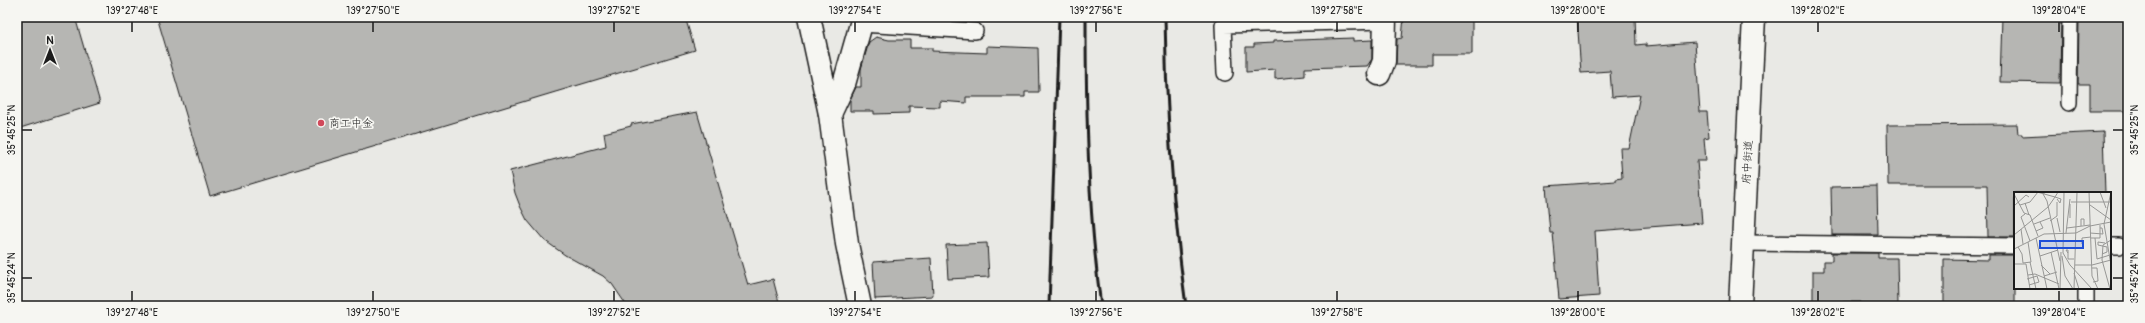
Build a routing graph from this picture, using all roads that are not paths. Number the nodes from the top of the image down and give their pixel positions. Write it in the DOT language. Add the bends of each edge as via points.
graph roads {
  1 [pos="809,17"];
  2 [pos="1754,17"];
  3 [pos="2070,17"];
  4 [pos="1385,19"];
  5 [pos="862,21"];
  6 [pos="975,31"];
  7 [pos="1225,73"];
  8 [pos="1379,74"];
  9 [pos="2069,102"];
  10 [pos="830,114"];
  11 [pos="1744,243"];
  12 [pos="2014,246"];
  13 [pos="2086,289"];
  14 [pos="860,306"];
  15 [pos="1740,306"];
  16 [pos="2086,306"];
  1 -- 10 [label="street"];
  2 -- 11 [label="street, 府中街道"];
  3 -- 9 [label="lane"];
  4 -- 7 [label="lane" via="1223,25"];
  4 -- 8 [label="street" via="1384,61"];
  5 -- 6 [label="lane"];
  5 -- 10 [label="street" via="844,84"];
  10 -- 14 [label="street" via="846,244"];
  11 -- 12 [label="lane"];
  11 -- 15 [label="street, 府中街道"];
  13 -- 16 [label="lane"];
}
